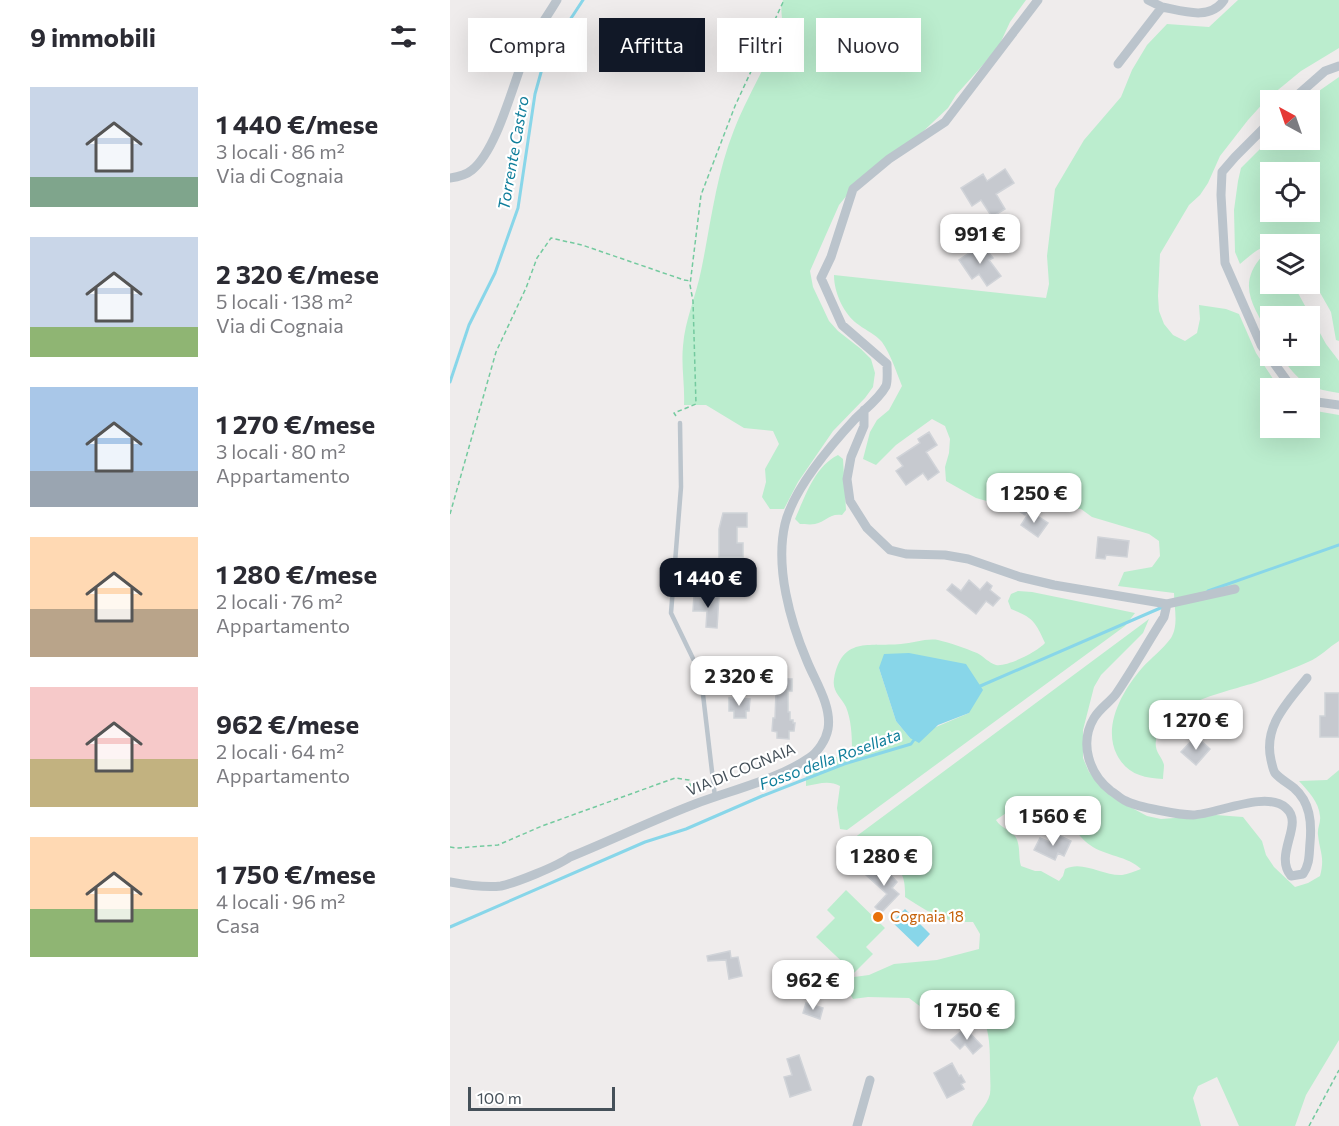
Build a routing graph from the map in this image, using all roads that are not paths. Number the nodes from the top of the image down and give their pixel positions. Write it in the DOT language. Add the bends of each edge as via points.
graph roads {
  1 [pos="557,0"];
  2 [pos="1038,0"];
  3 [pos="1148,0"];
  4 [pos="1224,0"];
  5 [pos="1162,7"];
  6 [pos="1118,64"];
  7 [pos="1339,66"];
  8 [pos="1303,90"];
  9 [pos="1260,132"];
  10 [pos="450,178"];
  11 [pos="1285,378"];
  12 [pos="1320,402"];
  13 [pos="1339,405"];
  14 [pos="864,410"];
  15 [pos="680,423"];
  16 [pos="1235,589"];
  17 [pos="1167,604"];
  18 [pos="1307,678"];
  19 [pos="715,798"];
  20 [pos="450,882"];
  21 [pos="870,1080"];
  22 [pos="857,1126"];
  1 -- 10 [label="street" via="527,50 494,137 479,163 470,172"];
  2 -- 14 [label="street, VIA DI COGNAIA" via="945,123 889,159 853,189 821,278 842,325 886,364 887,385"];
  3 -- 5 [label="street"];
  4 -- 5 [label="street" via="1205,14"];
  5 -- 6 [label="street"];
  7 -- 8 [label="street" via="1325,71"];
  9 -- 11 [label="street" via="1222,172 1225,263 1261,345"];
  12 -- 13 [label="street"];
  14 -- 17 [label="street" via="864,426 847,479 850,501 867,528 890,550 968,559 1054,585"];
  14 -- 19 [label="street, VIA DI COGNAIA" via="815,468 792,503 784,524 781,559 789,611 829,714 828,730 818,751 808,759"];
  15 -- 19 [label="lane" via="681,487 671,613 699,671"];
  16 -- 17 [label="street"];
  17 -- 18 [label="street" via="1164,617 1114,697 1093,719 1088,735 1090,765 1106,786 1135,805 1191,815 1259,801 1284,805 1294,820 1285,849 1291,876 1303,874 1308,866 1308,807 1305,798 1275,773 1270,737 1281,711"];
  19 -- 20 [label="street, VIA DI COGNAIA" via="502,886"];
  21 -- 22 [label="street"];
}
